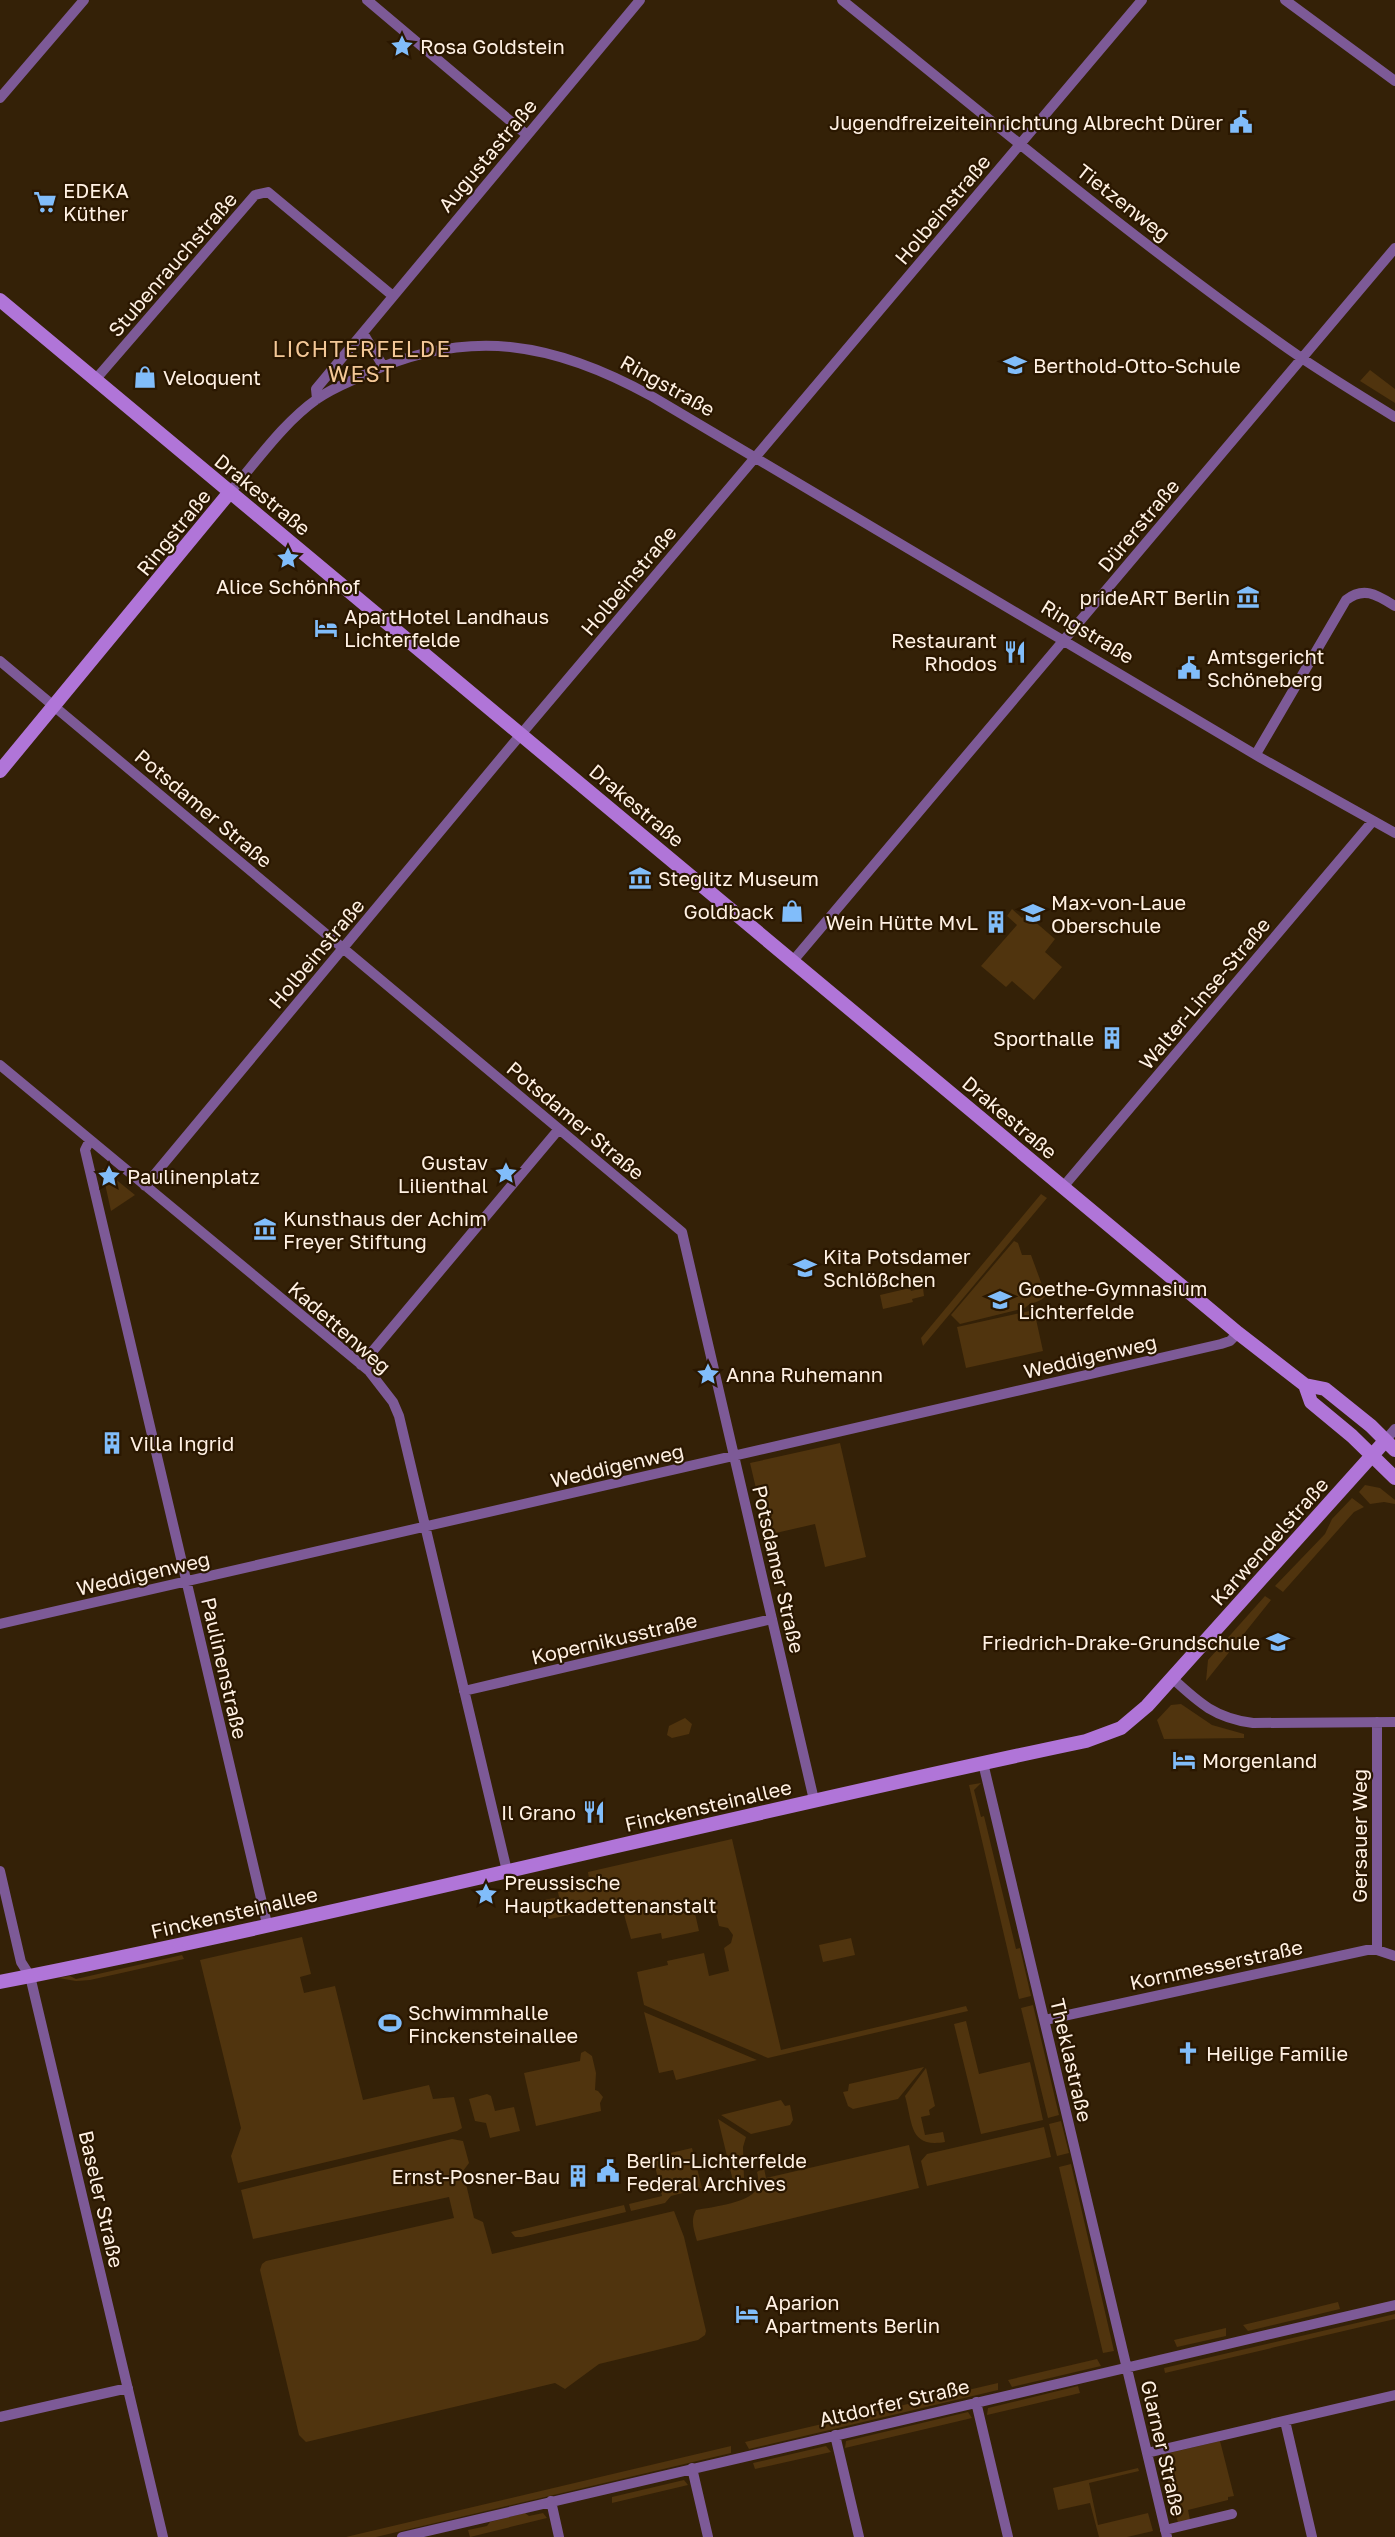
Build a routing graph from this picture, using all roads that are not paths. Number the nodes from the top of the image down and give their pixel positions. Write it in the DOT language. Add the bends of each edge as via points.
graph roads {
  1 [pos="84,0"];
  2 [pos="367,0"];
  3 [pos="640,0"];
  4 [pos="842,0"];
  5 [pos="1142,0"];
  6 [pos="1285,0"];
  7 [pos="1395,81"];
  8 [pos="0,98"];
  9 [pos="527,135"];
  10 [pos="1020,144"];
  11 [pos="1395,248"];
  12 [pos="393,296"];
  13 [pos="0,300"];
  14 [pos="363,333"];
  15 [pos="1303,359"];
  16 [pos="383,366"];
  17 [pos="95,380"];
  18 [pos="317,399"];
  19 [pos="1395,417"];
  20 [pos="756,457"];
  21 [pos="230,492"];
  22 [pos="1395,606"];
  23 [pos="1065,640"];
  24 [pos="0,661"];
  25 [pos="55,706"];
  26 [pos="521,734"];
  27 [pos="1256,754"];
  28 [pos="0,771"];
  29 [pos="1372,822"];
  30 [pos="1395,833"];
  31 [pos="343,948"];
  32 [pos="792,962"];
  33 [pos="0,1065"];
  34 [pos="559,1129"];
  35 [pos="90,1140"];
  36 [pos="145,1186"];
  37 [pos="1063,1186"];
  38 [pos="1238,1333"];
  39 [pos="362,1365"];
  40 [pos="1305,1385"];
  41 [pos="1395,1430"];
  42 [pos="1390,1446"];
  43 [pos="735,1456"];
  44 [pos="1371,1456"];
  45 [pos="1395,1478"];
  46 [pos="426,1527"];
  47 [pos="186,1581"];
  48 [pos="772,1619"];
  49 [pos="0,1624"];
  50 [pos="1172,1678"];
  51 [pos="464,1691"];
  52 [pos="1377,1722"];
  53 [pos="1395,1722"];
  54 [pos="983,1762"];
  55 [pos="814,1800"];
  56 [pos="0,1871"];
  57 [pos="507,1871"];
  58 [pos="267,1924"];
  59 [pos="1377,1950"];
  60 [pos="1395,1956"];
  61 [pos="30,1976"];
  62 [pos="0,1982"];
  63 [pos="1045,2020"];
  64 [pos="1395,2305"];
  65 [pos="1126,2367"];
  66 [pos="128,2388"];
  67 [pos="1395,2395"];
  68 [pos="976,2402"];
  69 [pos="0,2417"];
  70 [pos="1285,2421"];
  71 [pos="835,2435"];
  72 [pos="1147,2453"];
  73 [pos="692,2468"];
  74 [pos="551,2501"];
  75 [pos="1232,2514"];
  76 [pos="1166,2533"];
  77 [pos="163,2537"];
  78 [pos="406,2537"];
  79 [pos="559,2537"];
  80 [pos="708,2537"];
  81 [pos="859,2537"];
  82 [pos="1008,2537"];
  83 [pos="1312,2537"];
  1 -- 8 [label="street"];
  2 -- 9 [label="street"];
  3 -- 9 [label="street, Augustastraße"];
  4 -- 10 [label="street, Tietzenweg"];
  5 -- 10 [label="street, Holbeinstraße"];
  6 -- 7 [label="street"];
  9 -- 12 [label="street, Augustastraße"];
  10 -- 15 [label="street, Tietzenweg"];
  10 -- 20 [label="street, Holbeinstraße"];
  11 -- 15 [label="street, Dürerstraße"];
  12 -- 14 [label="street, Augustastraße"];
  12 -- 17 [label="street, Stubenrauchstraße" via="269,193 255,195"];
  13 -- 17 [label="main road, Drakestraße"];
  14 -- 16 [label="street"];
  14 -- 18 [label="street, Augustastraße" via="316,389"];
  15 -- 19 [label="street, Tietzenweg"];
  15 -- 23 [label="street, Dürerstraße"];
  16 -- 18 [label="street, Ringstraße"];
  16 -- 20 [label="street, Ringstraße" via="427,352 471,346 520,348 557,355 612,375"];
  17 -- 21 [label="main road, Drakestraße"];
  18 -- 21 [label="street, Ringstraße" via="293,420"];
  20 -- 23 [label="street, Ringstraße"];
  20 -- 26 [label="street, Holbeinstraße"];
  21 -- 25 [label="main road, Ringstraße"];
  21 -- 26 [label="main road, Drakestraße"];
  22 -- 27 [label="street" via="1374,593 1354,593 1346,600"];
  23 -- 27 [label="street, Ringstraße"];
  23 -- 32 [label="street, Dürerstraße"];
  24 -- 25 [label="street, Potsdamer Straße"];
  25 -- 28 [label="main road, Ringstraße"];
  25 -- 31 [label="street, Potsdamer Straße"];
  26 -- 31 [label="street, Holbeinstraße"];
  26 -- 32 [label="main road, Drakestraße"];
  27 -- 29 [label="street, Ringstraße"];
  29 -- 30 [label="street, Ringstraße"];
  29 -- 37 [label="street, Walter-Linse-Straße"];
  31 -- 34 [label="street, Potsdamer Straße"];
  31 -- 36 [label="street, Holbeinstraße"];
  32 -- 37 [label="main road, Drakestraße"];
  33 -- 35 [label="street, Kadettenweg"];
  34 -- 39 [label="street"];
  34 -- 43 [label="street, Potsdamer Straße" via="684,1236"];
  35 -- 36 [label="street, Kadettenweg"];
  35 -- 47 [label="street, Paulinenstraße" via="86,1150"];
  36 -- 39 [label="street, Kadettenweg"];
  37 -- 38 [label="main road, Drakestraße"];
  38 -- 40 [label="main road, Drakestraße"];
  38 -- 43 [label="street, Weddigenweg" via="1221,1344"];
  39 -- 46 [label="street, Kadettenweg" via="380,1384 399,1416"];
  40 -- 42 [label="main road, Drakestraße" via="1325,1389"];
  40 -- 44 [label="main road, Drakestraße" via="1311,1402"];
  41 -- 42 [label="street, Karwendelstraße"];
  42 -- 44 [label="main road, Karwendelstraße"];
  43 -- 46 [label="street, Weddigenweg"];
  43 -- 48 [label="street, Potsdamer Straße"];
  44 -- 45 [label="main road, Drakestraße"];
  44 -- 50 [label="main road, Karwendelstraße"];
  46 -- 47 [label="street, Weddigenweg"];
  46 -- 51 [label="street, Kadettenweg"];
  47 -- 49 [label="street, Weddigenweg"];
  47 -- 58 [label="street, Paulinenstraße"];
  48 -- 51 [label="street, Kopernikusstraße"];
  48 -- 55 [label="street, Potsdamer Straße"];
  50 -- 52 [label="street" via="1210,1711 1236,1721"];
  50 -- 54 [label="main road, Finckensteinallee" via="1121,1728 1086,1741"];
  51 -- 57 [label="street, Kadettenweg"];
  52 -- 53 [label="street"];
  52 -- 59 [label="street, Gersauer Weg"];
  54 -- 55 [label="main road, Finckensteinallee"];
  54 -- 63 [label="street, Theklastraße"];
  55 -- 57 [label="main road, Finckensteinallee"];
  56 -- 61 [label="street, Baseler Straße" via="21,1962"];
  57 -- 58 [label="main road, Finckensteinallee"];
  58 -- 61 [label="main road, Finckensteinallee"];
  59 -- 60 [label="street, Kornmesserstraße"];
  59 -- 63 [label="street, Kornmesserstraße"];
  61 -- 62 [label="main road, Finckensteinallee"];
  61 -- 66 [label="street, Baseler Straße"];
  63 -- 65 [label="street, Theklastraße"];
  64 -- 65 [label="street, Altdorfer Straße"];
  65 -- 68 [label="street, Altdorfer Straße"];
  65 -- 72 [label="street, Glarner Straße"];
  66 -- 69 [label="street"];
  66 -- 77 [label="street, Baseler Straße"];
  67 -- 70 [label="street"];
  68 -- 71 [label="street, Altdorfer Straße"];
  68 -- 82 [label="street"];
  70 -- 72 [label="street"];
  70 -- 83 [label="street"];
  71 -- 73 [label="street, Altdorfer Straße"];
  71 -- 81 [label="street"];
  72 -- 76 [label="street, Glarner Straße"];
  73 -- 74 [label="street, Altdorfer Straße"];
  73 -- 80 [label="street"];
  74 -- 78 [label="street, Altdorfer Straße"];
  74 -- 79 [label="street"];
  75 -- 76 [label="street"];
}
